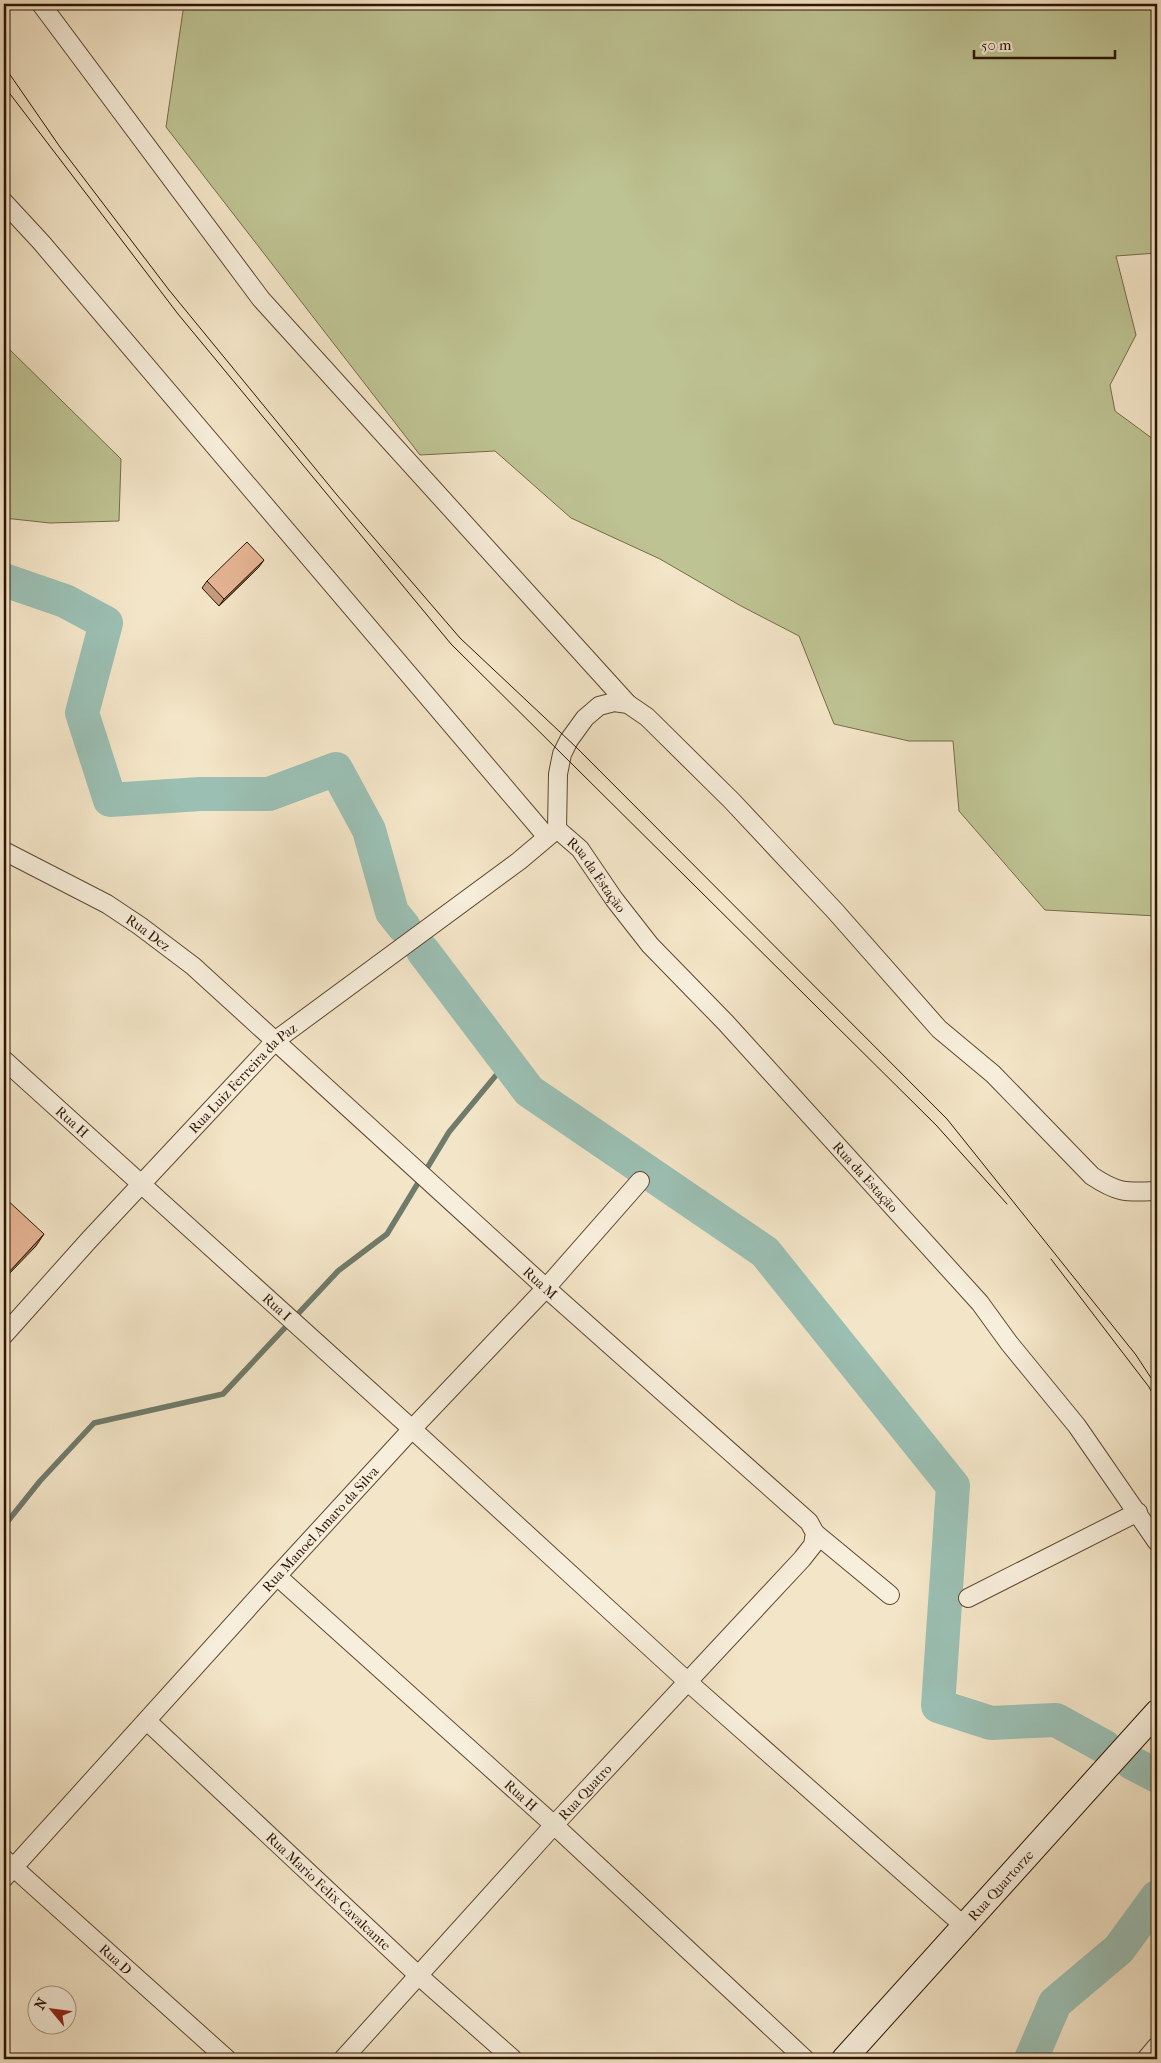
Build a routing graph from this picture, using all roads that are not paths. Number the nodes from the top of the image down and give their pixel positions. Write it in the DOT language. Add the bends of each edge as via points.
graph roads {
  1 [pos="41,4"];
  2 [pos="4,202"];
  3 [pos="628,704"];
  4 [pos="552,833"];
  5 [pos="4,851"];
  6 [pos="276,1040"];
  7 [pos="4,1060"];
  8 [pos="640,1181"];
  9 [pos="141,1185"];
  10 [pos="1157,1191"];
  11 [pos="546,1288"];
  12 [pos="4,1335"];
  13 [pos="412,1428"];
  14 [pos="1138,1512"];
  15 [pos="812,1528"];
  16 [pos="1157,1542"];
  17 [pos="276,1576"];
  18 [pos="890,1595"];
  19 [pos="968,1598"];
  20 [pos="688,1682"];
  21 [pos="1157,1712"];
  22 [pos="147,1721"];
  23 [pos="554,1825"];
  24 [pos="7,1868"];
  25 [pos="963,1926"];
  26 [pos="419,1976"];
  27 [pos="1157,2046"];
  28 [pos="227,2059"];
  29 [pos="343,2059"];
  30 [pos="513,2059"];
  31 [pos="805,2059"];
  32 [pos="844,2059"];
  33 [pos="1146,2059"];
  1 -- 3 [label="street" via="261,299"];
  2 -- 4 [label="street, Rua da Estação"];
  3 -- 4 [label="street" via="614,702 599,706 585,718 569,740 558,774"];
  3 -- 10 [label="street" via="647,717 732,801 939,1029 993,1074 1092,1176 1122,1192"];
  4 -- 6 [label="street, Rua Luiz Ferreira da Paz" via="519,861"];
  4 -- 14 [label="street, Rua da Estação" via="580,849 650,945 726,1023 980,1302 1077,1426"];
  5 -- 6 [label="street, Rua Dez" via="72,884 140,926 193,966"];
  6 -- 9 [label="street, Rua Luiz Ferreira da Paz"];
  6 -- 11 [label="street, Rua M"];
  7 -- 9 [label="street, Rua H"];
  8 -- 11 [label="street, Rua Manoel Amaro da Silva"];
  9 -- 12 [label="street, Rua Luiz Ferreira da Paz"];
  9 -- 13 [label="street, Rua I"];
  11 -- 13 [label="street, Rua Manoel Amaro da Silva"];
  11 -- 15 [label="street, Rua M"];
  13 -- 17 [label="street, Rua Manoel Amaro da Silva"];
  13 -- 20 [label="street, Rua I"];
  14 -- 16 [label="street, Rua da Estação"];
  14 -- 19 [label="street"];
  15 -- 18 [label="street, Rua M"];
  15 -- 20 [label="street, Rua Quatro" via="813,1545 802,1559"];
  17 -- 22 [label="street, Rua Manoel Amaro da Silva"];
  17 -- 23 [label="street, Rua H"];
  20 -- 23 [label="street, Rua Quatro"];
  20 -- 25 [label="street, Rua I"];
  21 -- 25 [label="street, Rua Quartorze"];
  22 -- 24 [label="street, Rua Manoel Amaro da Silva"];
  22 -- 26 [label="street, Rua Mario Felix Cavalcante"];
  23 -- 26 [label="street, Rua Quatro"];
  23 -- 31 [label="street, Rua H"];
  24 -- 28 [label="street, Rua D"];
  25 -- 32 [label="street, Rua Quartorze"];
  26 -- 29 [label="street, Rua Quatro"];
  26 -- 30 [label="street, Rua Mario Felix Cavalcante"];
  27 -- 33 [label="street"];
}
